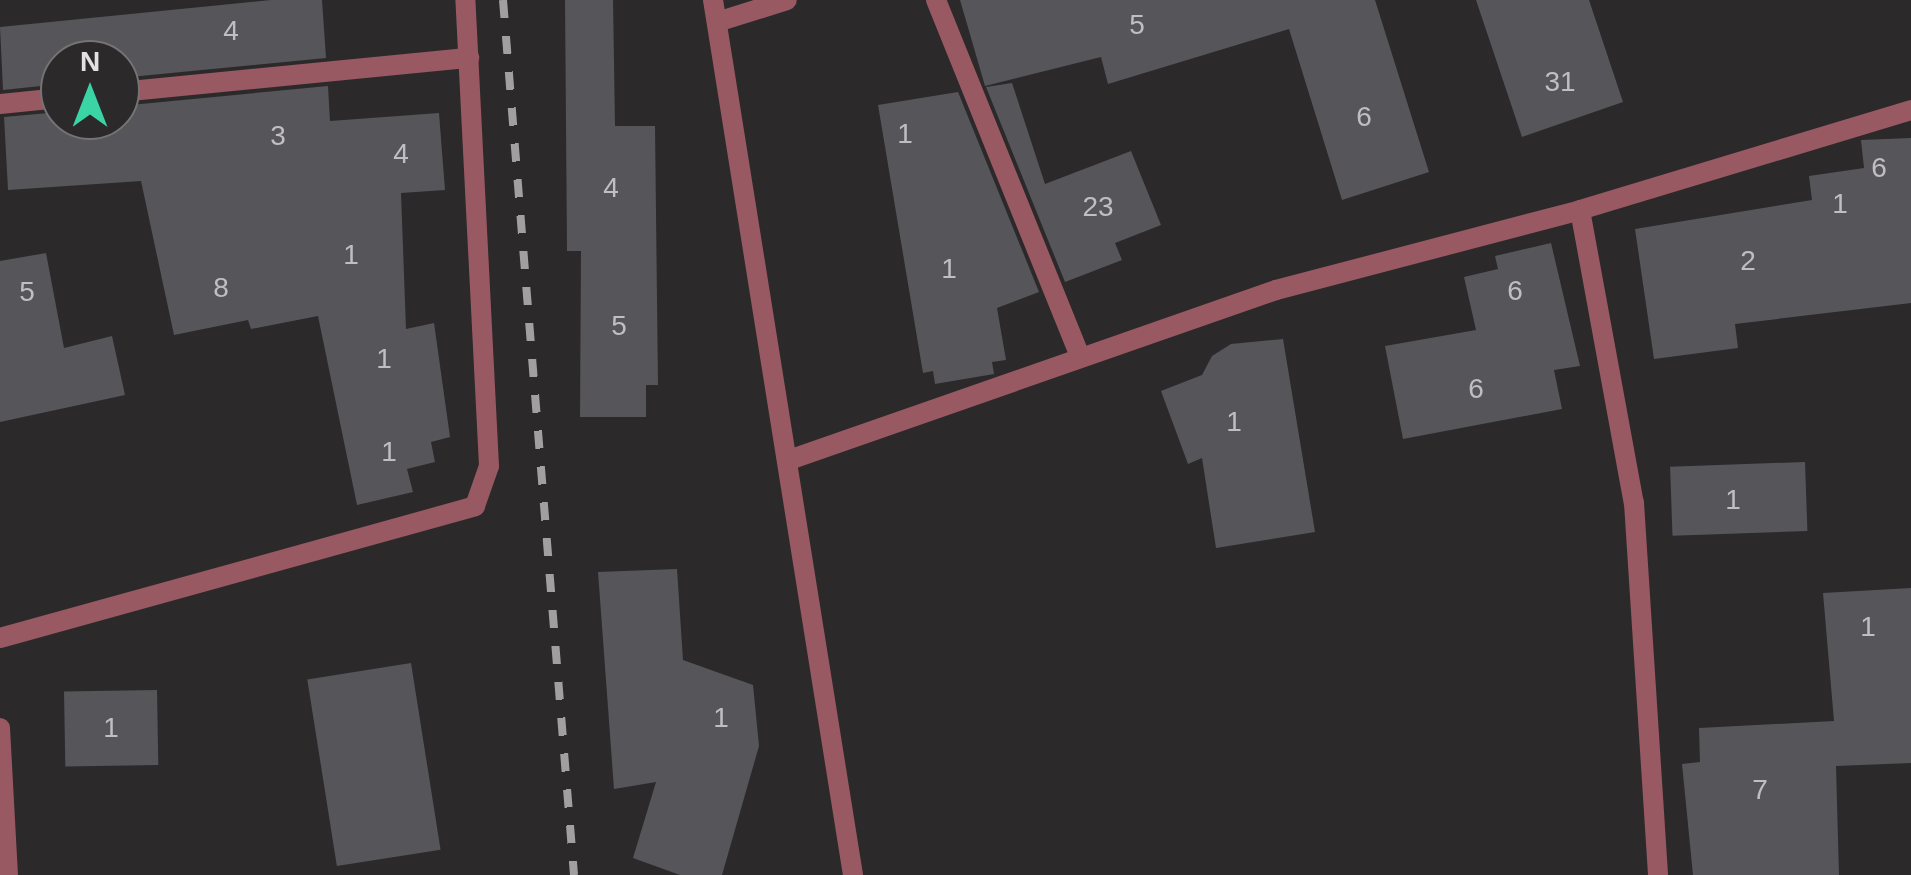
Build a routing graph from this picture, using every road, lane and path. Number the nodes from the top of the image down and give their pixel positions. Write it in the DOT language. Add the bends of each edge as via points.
graph roads {
  1 [pos="465,0"];
  2 [pos="713,0"];
  3 [pos="787,0"];
  4 [pos="936,0"];
  5 [pos="717,22"];
  6 [pos="469,58"];
  7 [pos="140,90"];
  8 [pos="40,100"];
  9 [pos="0,104"];
  10 [pos="1911,110"];
  11 [pos="1580,210"];
  12 [pos="1080,356"];
  13 [pos="789,460"];
  14 [pos="0,638"];
  15 [pos="0,728"];
  16 [pos="8,875"];
  17 [pos="853,875"];
  18 [pos="1658,875"];
  1 -- 6 [label="street"];
  2 -- 5 [label="street"];
  3 -- 5 [label="street"];
  4 -- 12 [label="street"];
  5 -- 13 [label="street"];
  6 -- 7 [label="street"];
  6 -- 14 [label="street" via="490,466 475,506"];
  8 -- 9 [label="street"];
  10 -- 11 [label="street"];
  11 -- 12 [label="street" via="1276,290"];
  11 -- 18 [label="street" via="1634,503"];
  12 -- 13 [label="street"];
  13 -- 17 [label="street"];
  15 -- 16 [label="street"];
}
